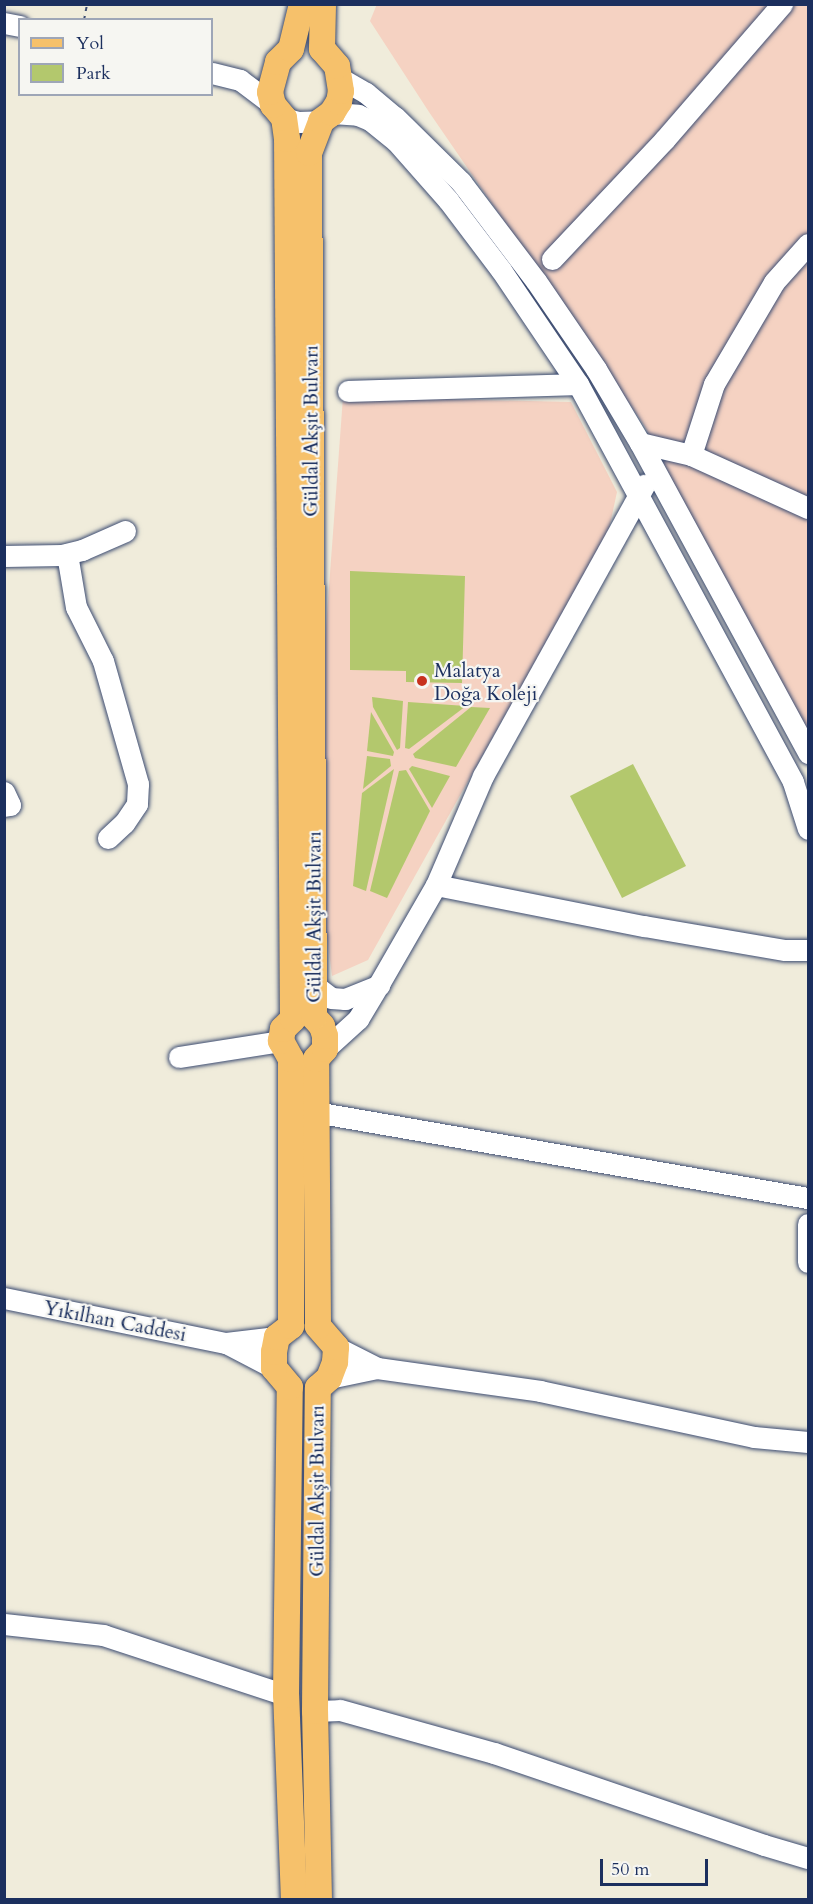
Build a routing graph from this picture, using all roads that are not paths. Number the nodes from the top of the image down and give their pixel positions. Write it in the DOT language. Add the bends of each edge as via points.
graph roads {
  1 [pos="302,4"];
  2 [pos="323,4"];
  3 [pos="782,4"];
  4 [pos="322,49"];
  5 [pos="285,55"];
  6 [pos="213,73"];
  7 [pos="340,78"];
  8 [pos="240,80"];
  9 [pos="278,111"];
  10 [pos="326,117"];
  11 [pos="808,244"];
  12 [pos="552,259"];
  13 [pos="578,384"];
  14 [pos="348,391"];
  15 [pos="640,442"];
  16 [pos="691,455"];
  17 [pos="653,468"];
  18 [pos="638,495"];
  19 [pos="808,508"];
  20 [pos="125,531"];
  21 [pos="67,554"];
  22 [pos="4,556"];
  23 [pos="808,753"];
  24 [pos="808,829"];
  25 [pos="108,838"];
  26 [pos="436,885"];
  27 [pos="807,949"];
  28 [pos="314,985"];
  29 [pos="374,993"];
  30 [pos="306,1039"];
  31 [pos="179,1057"];
  32 [pos="315,1112"];
  33 [pos="808,1198"];
  34 [pos="808,1224"];
  35 [pos="808,1262"];
  36 [pos="4,1298"];
  37 [pos="318,1326"];
  38 [pos="284,1331"];
  39 [pos="226,1343"];
  40 [pos="336,1347"];
  41 [pos="377,1368"];
  42 [pos="282,1377"];
  43 [pos="324,1383"];
  44 [pos="808,1442"];
  45 [pos="4,1624"];
  46 [pos="286,1695"];
  47 [pos="315,1711"];
  48 [pos="808,1858"];
  49 [pos="294,1899"];
  50 [pos="319,1899"];
  1 -- 5 [label="main road, Güldal Akşit Bulvarı"];
  2 -- 4 [label="main road"];
  3 -- 12 [label="street" via="665,139"];
  4 -- 5 [label="street" via="310,46"];
  4 -- 7 [label="main road" via="337,66"];
  5 -- 8 [label="street" via="258,75"];
  5 -- 9 [label="main road, Güldal Akşit Bulvarı" via="272,79"];
  6 -- 8 [label="street"];
  7 -- 10 [label="main road, Güldal Akşit Bulvarı" via="339,102"];
  7 -- 15 [label="street" via="395,117 461,182 543,290"];
  8 -- 9 [label="street"];
  9 -- 10 [label="street" via="298,122"];
  9 -- 30 [label="main road, Güldal Akşit Bulvarı" via="288,151"];
  10 -- 13 [label="street" via="358,115 396,141 448,200 501,270"];
  10 -- 28 [label="main road, Güldal Akşit Bulvarı" via="309,153"];
  11 -- 16 [label="street" via="774,282 714,384"];
  13 -- 14 [label="street"];
  13 -- 18 [label="street"];
  15 -- 16 [label="street"];
  15 -- 17 [label="street"];
  16 -- 19 [label="street"];
  17 -- 18 [label="street"];
  17 -- 23 [label="street"];
  18 -- 24 [label="street" via="793,782"];
  18 -- 26 [label="street" via="483,776"];
  20 -- 21 [label="street"];
  21 -- 22 [label="street"];
  21 -- 25 [label="street" via="76,607 103,661 138,784 137,804"];
  26 -- 27 [label="street" via="644,926 785,950"];
  26 -- 29 [label="street"];
  28 -- 29 [label="street" via="331,998"];
  28 -- 30 [label="main road, Güldal Akşit Bulvarı"];
  29 -- 30 [label="street" via="358,1019"];
  30 -- 31 [label="street"];
  30 -- 32 [label="main road, Güldal Akşit Bulvarı"];
  30 -- 38 [label="main road, Güldal Akşit Bulvarı"];
  32 -- 33 [label="street"];
  32 -- 37 [label="main road, Güldal Akşit Bulvarı"];
  34 -- 35 [label="street"];
  36 -- 39 [label="street, Yıkılhan Caddesi"];
  37 -- 38 [label="street"];
  37 -- 40 [label="main road"];
  38 -- 39 [label="street, Yıkılhan Caddesi"];
  38 -- 42 [label="main road, Güldal Akşit Bulvarı" via="274,1352"];
  39 -- 42 [label="street, Yıkılhan Caddesi"];
  40 -- 41 [label="street"];
  40 -- 43 [label="main road, Güldal Akşit Bulvarı" via="335,1362"];
  41 -- 43 [label="street"];
  41 -- 44 [label="street" via="540,1391 754,1437"];
  42 -- 43 [label="street"];
  42 -- 46 [label="main road, Güldal Akşit Bulvarı"];
  43 -- 47 [label="main road, Güldal Akşit Bulvarı"];
  45 -- 46 [label="street" via="103,1635"];
  46 -- 49 [label="main road, Güldal Akşit Bulvarı"];
  47 -- 48 [label="street" via="339,1710 494,1753"];
  47 -- 50 [label="main road, Güldal Akşit Bulvarı"];
}
